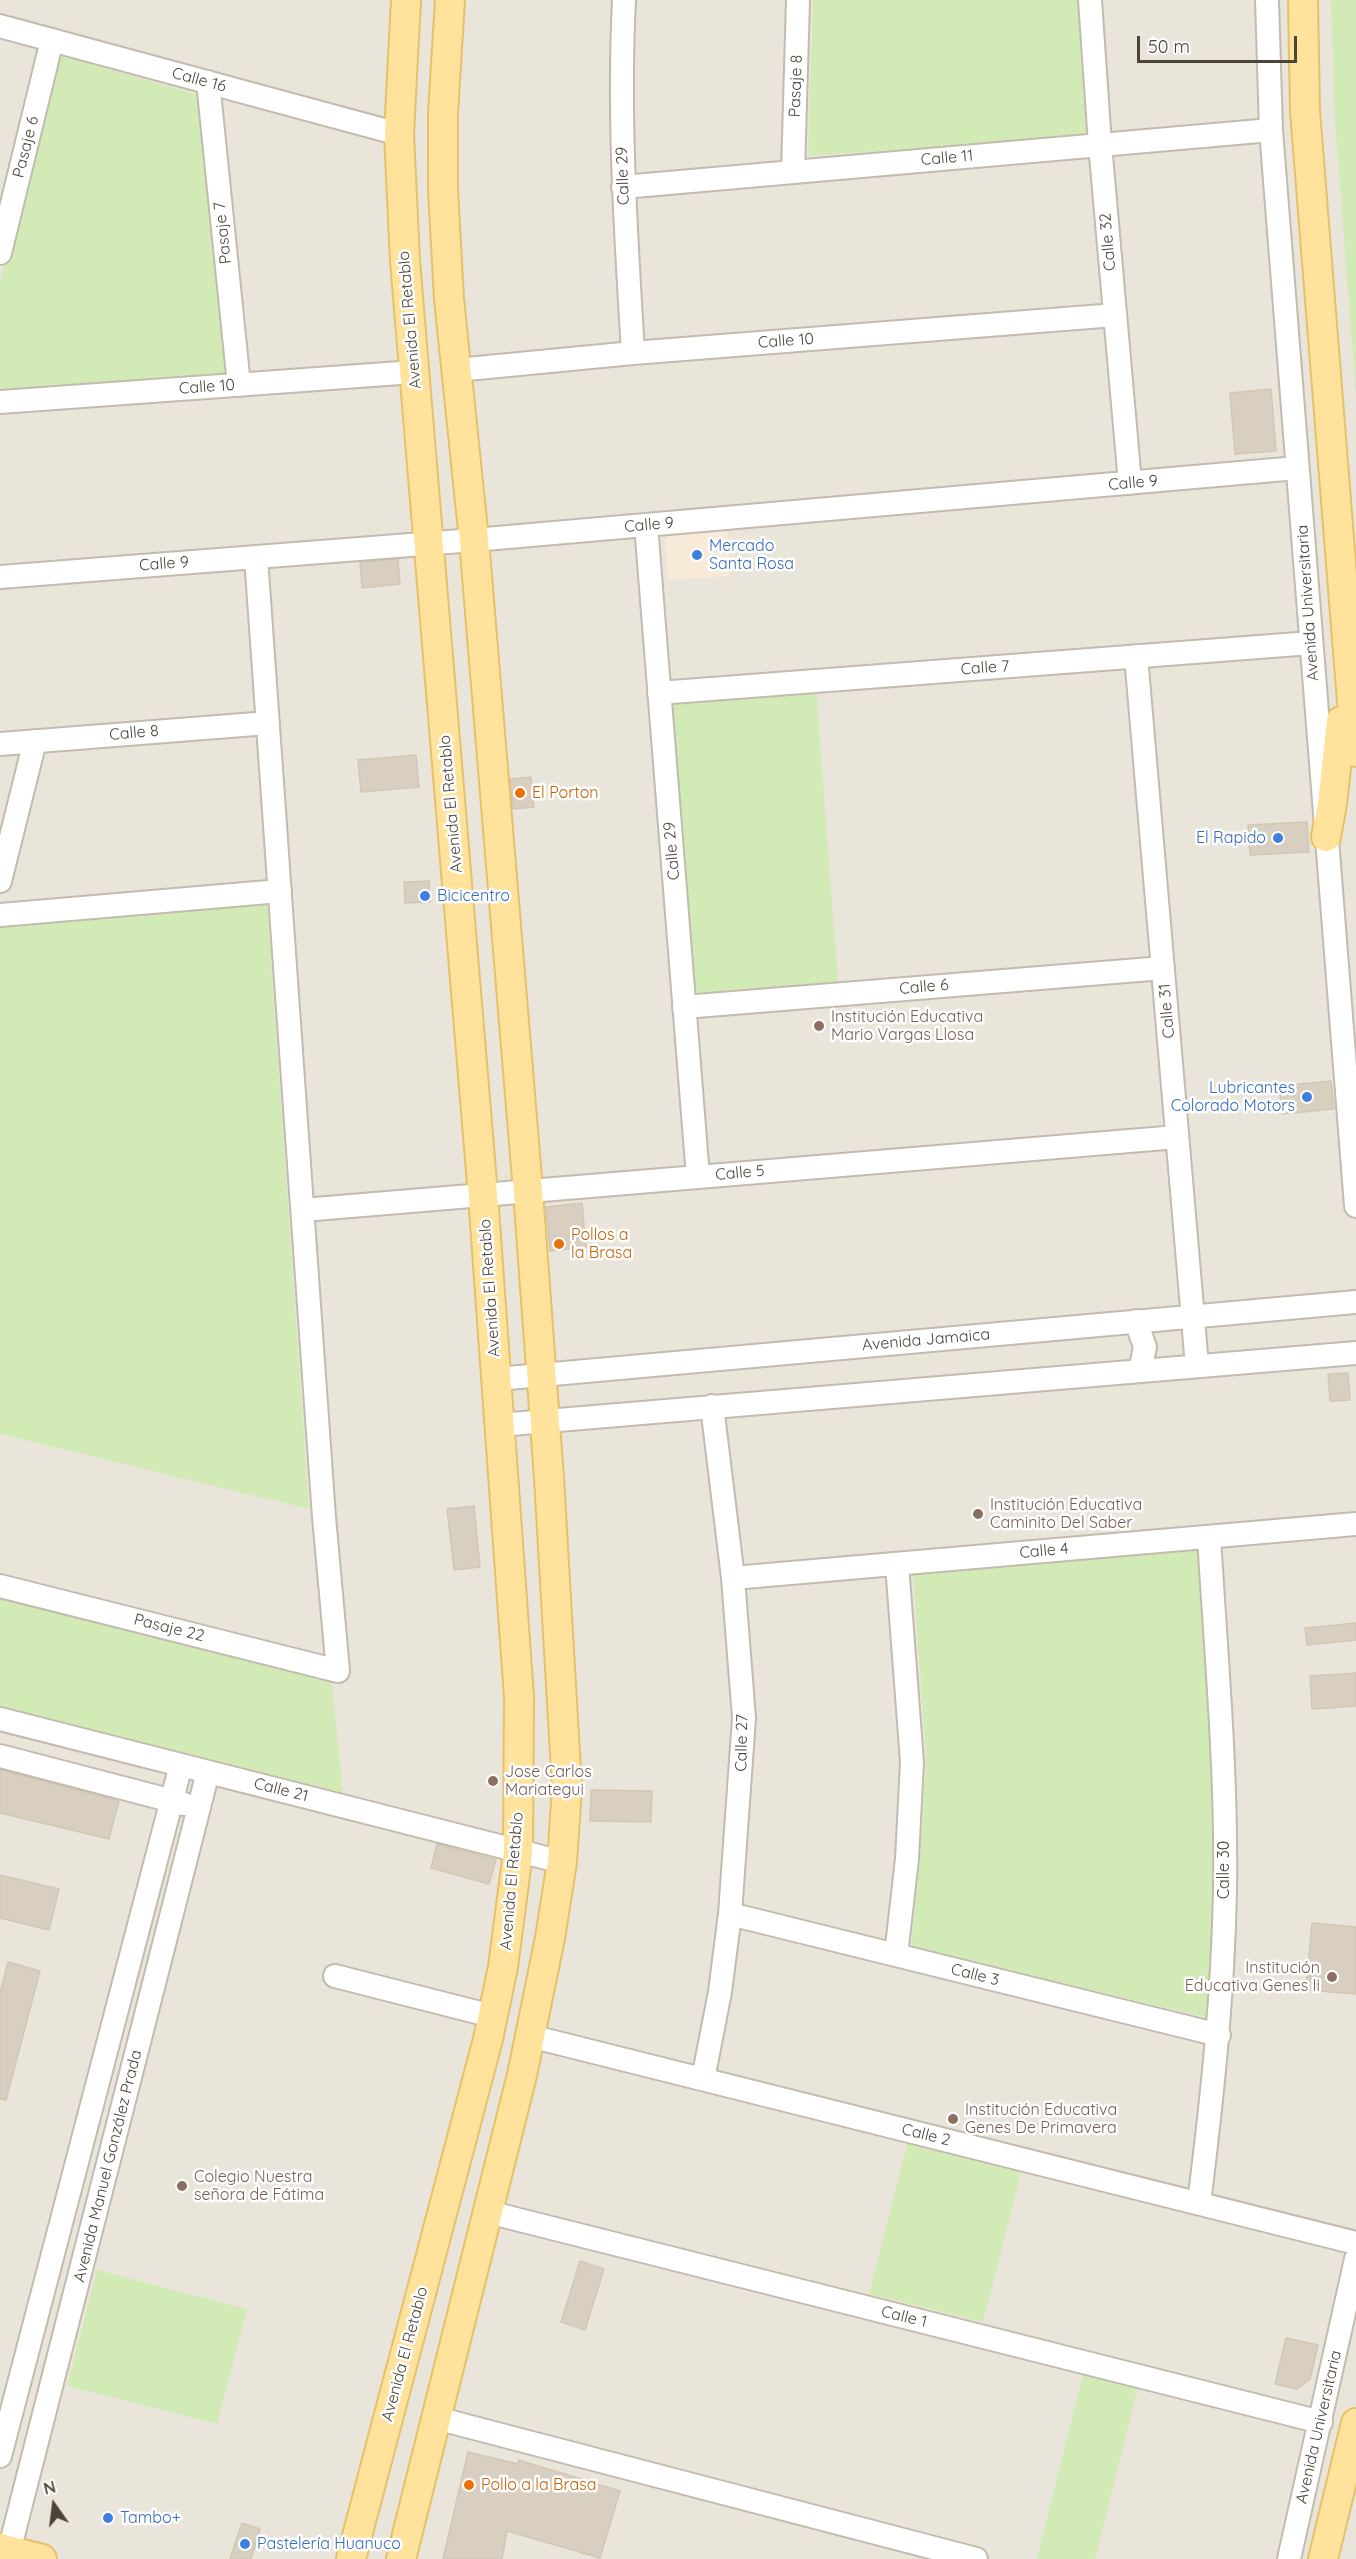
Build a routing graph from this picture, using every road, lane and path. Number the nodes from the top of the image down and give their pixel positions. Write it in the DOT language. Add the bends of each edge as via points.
graph roads {
  1 [pos="406,0"];
  2 [pos="450,0"];
  3 [pos="624,0"];
  4 [pos="798,0"];
  5 [pos="1090,0"];
  6 [pos="1267,0"];
  7 [pos="1303,0"];
  8 [pos="0,26"];
  9 [pos="52,40"];
  10 [pos="207,82"];
  11 [pos="1271,130"];
  12 [pos="399,134"];
  13 [pos="1100,144"];
  14 [pos="793,172"];
  15 [pos="623,187"];
  16 [pos="0,253"];
  17 [pos="1115,315"];
  18 [pos="633,353"];
  19 [pos="457,370"];
  20 [pos="414,372"];
  21 [pos="239,385"];
  22 [pos="0,402"];
  23 [pos="1297,468"];
  24 [pos="1130,483"];
  25 [pos="646,525"];
  26 [pos="474,540"];
  27 [pos="430,543"];
  28 [pos="256,557"];
  29 [pos="0,577"];
  30 [pos="1311,643"];
  31 [pos="1136,656"];
  32 [pos="1350,672"];
  33 [pos="659,693"];
  34 [pos="268,723"];
  35 [pos="35,741"];
  36 [pos="0,744"];
  37 [pos="1356,752"];
  38 [pos="1326,837"];
  39 [pos="0,881"];
  40 [pos="280,891"];
  41 [pos="0,915"];
  42 [pos="1163,968"];
  43 [pos="684,1007"];
  44 [pos="1177,1137"];
  45 [pos="698,1177"];
  46 [pos="528,1191"];
  47 [pos="483,1195"];
  48 [pos="1356,1206"];
  49 [pos="303,1210"];
  50 [pos="1356,1302"];
  51 [pos="1193,1316"];
  52 [pos="1136,1321"];
  53 [pos="1356,1353"];
  54 [pos="1197,1366"];
  55 [pos="1140,1371"];
  56 [pos="541,1375"];
  57 [pos="497,1378"];
  58 [pos="712,1406"];
  59 [pos="544,1422"];
  60 [pos="499,1425"];
  61 [pos="1356,1524"];
  62 [pos="1209,1537"];
  63 [pos="897,1564"];
  64 [pos="733,1578"];
  65 [pos="0,1586"];
  66 [pos="0,1719"];
  67 [pos="0,1756"];
  68 [pos="181,1765"];
  69 [pos="208,1772"];
  70 [pos="171,1801"];
  71 [pos="200,1807"];
  72 [pos="518,1852"];
  73 [pos="562,1862"];
  74 [pos="730,1914"];
  75 [pos="896,1955"];
  76 [pos="335,1976"];
  77 [pos="492,2016"];
  78 [pos="1219,2035"];
  79 [pos="530,2036"];
  80 [pos="703,2079"];
  81 [pos="1199,2203"];
  82 [pos="488,2212"];
  83 [pos="1356,2243"];
  84 [pos="1356,2259"];
  85 [pos="436,2418"];
  86 [pos="1321,2422"];
  87 [pos="1356,2423"];
  88 [pos="0,2456"];
  89 [pos="6,2553"];
  90 [pos="350,2556"];
  91 [pos="402,2558"];
  92 [pos="42,2559"];
  93 [pos="976,2559"];
  94 [pos="1289,2559"];
  95 [pos="1323,2559"];
  1 -- 12 [label="main road, Avenida El Retablo"];
  2 -- 19 [label="main road" via="443,190"];
  3 -- 15 [label="street, Calle 29"];
  4 -- 14 [label="street, Pasaje 8"];
  5 -- 13 [label="street, Calle 32"];
  6 -- 11 [label="street, Avenida Universitaria"];
  7 -- 32 [label="main road" via="1305,111"];
  8 -- 9 [label="street, Calle 16"];
  9 -- 10 [label="street, Calle 16"];
  9 -- 16 [label="street, Pasaje 6"];
  10 -- 12 [label="street, Calle 16"];
  10 -- 21 [label="street, Pasaje 7"];
  11 -- 13 [label="street, Calle 11"];
  11 -- 23 [label="street, Avenida Universitaria"];
  12 -- 20 [label="main road, Avenida El Retablo"];
  13 -- 14 [label="street, Calle 11"];
  13 -- 17 [label="street, Calle 32"];
  14 -- 15 [label="street, Calle 11"];
  15 -- 18 [label="street, Calle 29"];
  17 -- 18 [label="street, Calle 10"];
  17 -- 24 [label="street, Calle 32"];
  18 -- 19 [label="street, Calle 10"];
  19 -- 26 [label="main road"];
  20 -- 21 [label="street, Calle 10"];
  20 -- 27 [label="main road, Avenida El Retablo"];
  21 -- 22 [label="street, Calle 10"];
  23 -- 24 [label="street, Calle 9"];
  23 -- 30 [label="street, Avenida Universitaria"];
  24 -- 25 [label="street, Calle 9"];
  25 -- 26 [label="street, Calle 9"];
  25 -- 33 [label="street, Calle 29"];
  26 -- 27 [label="street, Calle 9"];
  26 -- 46 [label="main road"];
  27 -- 28 [label="street, Calle 9"];
  27 -- 47 [label="main road, Avenida El Retablo"];
  28 -- 29 [label="street, Calle 9"];
  28 -- 34 [label="street"];
  30 -- 31 [label="street, Calle 7"];
  30 -- 38 [label="street, Avenida Universitaria"];
  31 -- 33 [label="street, Calle 7"];
  31 -- 42 [label="street, Calle 31"];
  32 -- 37 [label="main road"];
  32 -- 38 [label="main road"];
  33 -- 43 [label="street, Calle 29"];
  34 -- 35 [label="street, Calle 8"];
  34 -- 40 [label="street"];
  35 -- 36 [label="street, Calle 8"];
  35 -- 39 [label="street"];
  38 -- 48 [label="street, Avenida Universitaria"];
  40 -- 41 [label="street"];
  40 -- 49 [label="street"];
  42 -- 43 [label="street, Calle 6"];
  42 -- 44 [label="street, Calle 31"];
  43 -- 45 [label="street, Calle 29"];
  44 -- 45 [label="street, Calle 5"];
  44 -- 51 [label="street, Calle 31"];
  45 -- 46 [label="street, Calle 5"];
  46 -- 47 [label="street, Calle 5"];
  46 -- 56 [label="main road"];
  47 -- 49 [label="street, Calle 5"];
  47 -- 57 [label="main road, Avenida El Retablo"];
  49 -- 65 [label="street, Pasaje 22" via="338,1671"];
  50 -- 51 [label="street, Avenida Jamaica"];
  51 -- 52 [label="street, Avenida Jamaica"];
  51 -- 54 [label="street, Calle 31"];
  52 -- 55 [label="street" via="1145,1347"];
  52 -- 56 [label="street, Avenida Jamaica"];
  53 -- 54 [label="street"];
  54 -- 55 [label="street"];
  55 -- 58 [label="street"];
  56 -- 57 [label="street, Avenida Jamaica"];
  56 -- 59 [label="main road"];
  57 -- 60 [label="main road, Avenida El Retablo"];
  58 -- 59 [label="street"];
  58 -- 64 [label="street, Calle 27"];
  59 -- 60 [label="street"];
  59 -- 73 [label="main road" via="567,1788"];
  60 -- 72 [label="main road, Avenida El Retablo" via="519,1697"];
  61 -- 62 [label="street, Calle 4"];
  62 -- 63 [label="street, Calle 4"];
  62 -- 78 [label="street, Calle 30" via="1223,1782 1225,1890"];
  63 -- 64 [label="street, Calle 4"];
  63 -- 75 [label="street" via="912,1761 907,1859"];
  64 -- 74 [label="street, Calle 27" via="744,1718"];
  66 -- 68 [label="street, Calle 21"];
  67 -- 70 [label="street"];
  68 -- 69 [label="street, Calle 21"];
  68 -- 70 [label="street, Avenida Manuel González Prada"];
  69 -- 71 [label="street, Avenida Manuel González Prada"];
  69 -- 72 [label="street, Calle 21"];
  70 -- 71 [label="street"];
  70 -- 88 [label="street, Avenida Manuel González Prada"];
  71 -- 89 [label="street, Avenida Manuel González Prada"];
  72 -- 73 [label="street, Calle 21"];
  72 -- 77 [label="main road, Avenida El Retablo" via="512,1912"];
  73 -- 79 [label="main road"];
  74 -- 75 [label="street, Calle 3"];
  74 -- 80 [label="street, Calle 27"];
  75 -- 78 [label="street, Calle 3"];
  76 -- 77 [label="street"];
  77 -- 90 [label="main road, Avenida El Retablo"];
  78 -- 81 [label="street, Calle 30"];
  79 -- 80 [label="street, Calle 2"];
  79 -- 82 [label="main road"];
  80 -- 81 [label="street, Calle 2"];
  81 -- 83 [label="street, Calle 2"];
  82 -- 85 [label="main road"];
  82 -- 86 [label="street, Calle 1"];
  84 -- 86 [label="street, Avenida Universitaria"];
  85 -- 91 [label="main road"];
  85 -- 93 [label="street"];
  86 -- 94 [label="street, Avenida Universitaria"];
  87 -- 95 [label="main road, Avenida Universitaria"];
  89 -- 92 [label="main road"];
}
